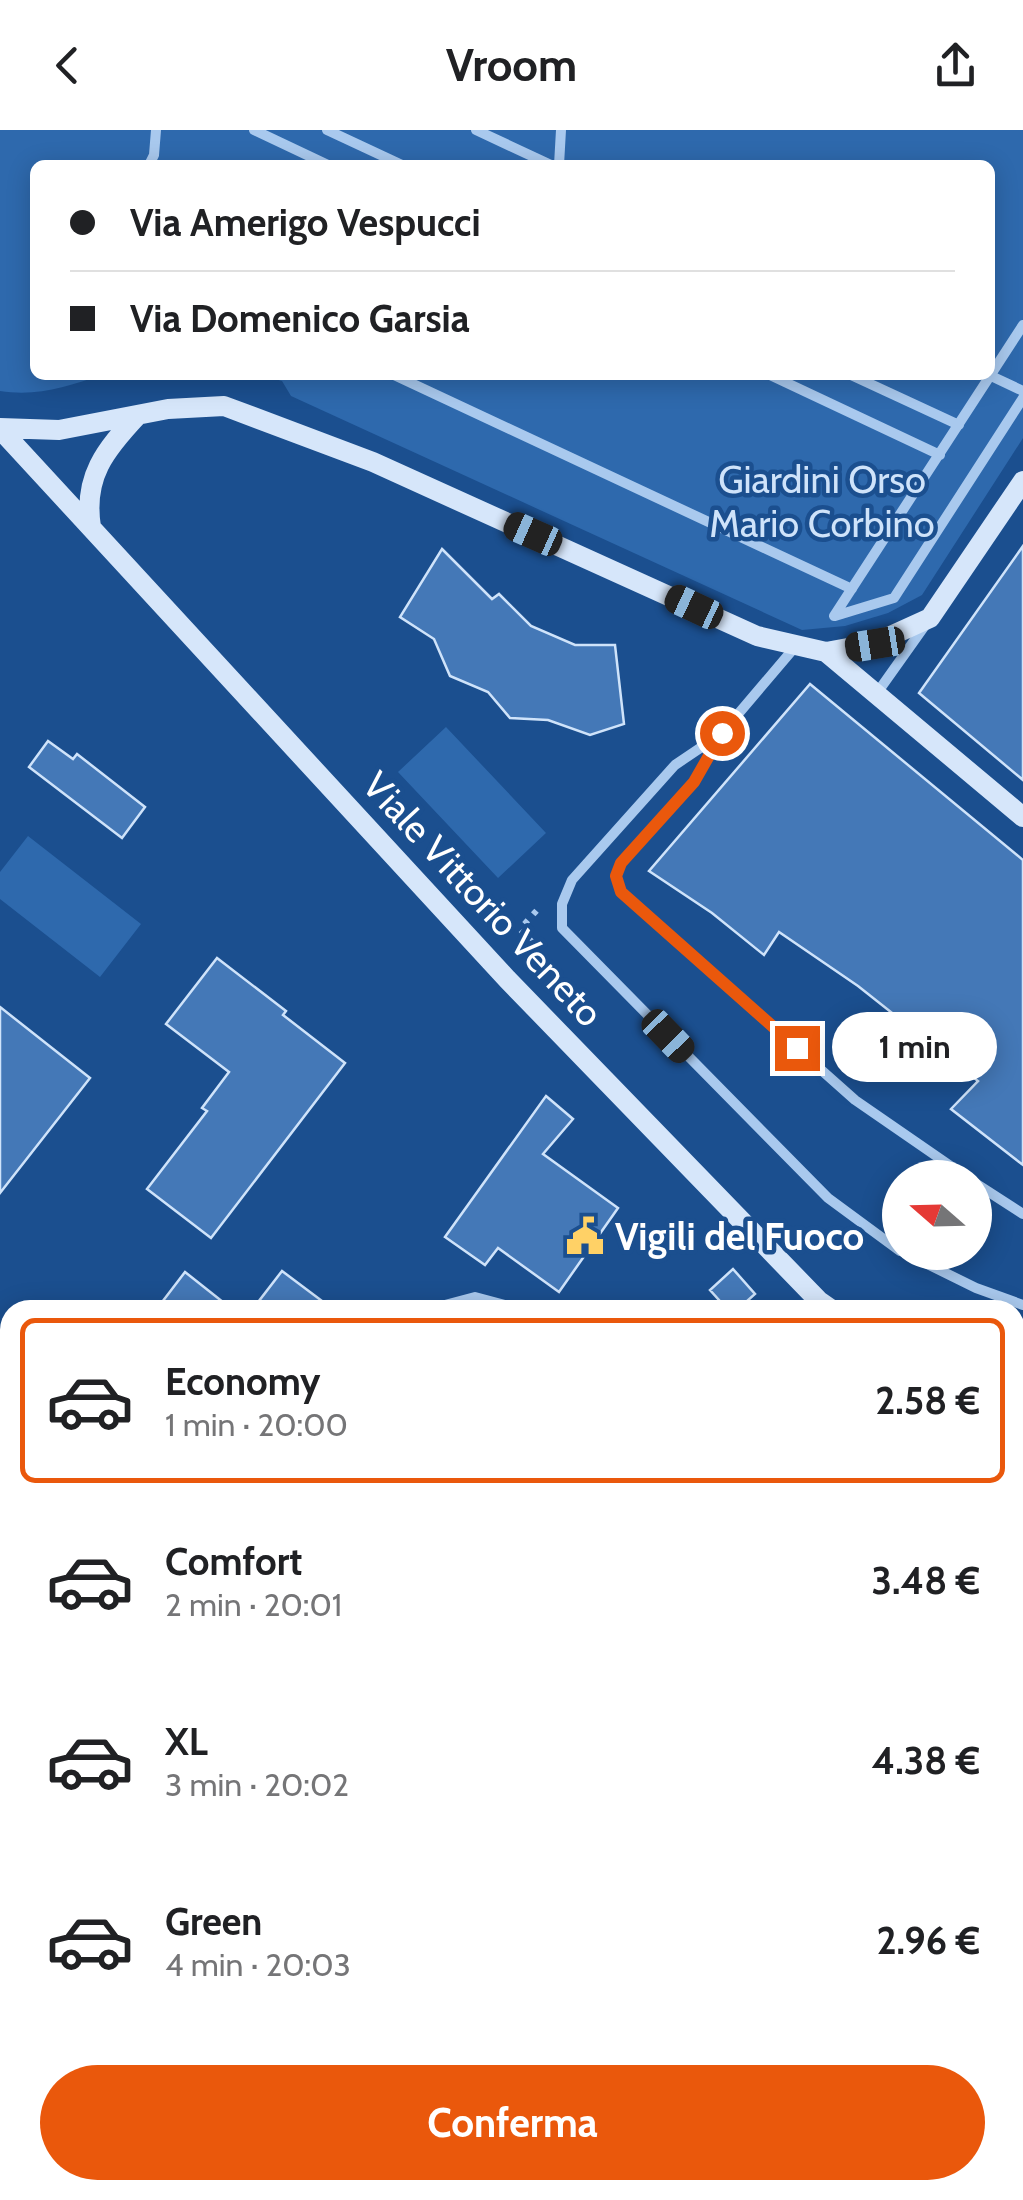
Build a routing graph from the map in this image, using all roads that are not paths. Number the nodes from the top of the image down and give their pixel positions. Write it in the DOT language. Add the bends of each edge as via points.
graph roads {
  1 [pos="156,130"];
  2 [pos="254,130"];
  3 [pos="327,130"];
  4 [pos="476,130"];
  5 [pos="561,130"];
  6 [pos="151,160"];
  7 [pos="317,160"];
  8 [pos="391,160"];
  9 [pos="540,160"];
  10 [pos="560,160"];
  11 [pos="1023,325"];
  12 [pos="995,368"];
  13 [pos="995,379"];
  14 [pos="405,380"];
  15 [pos="781,380"];
  16 [pos="863,380"];
  17 [pos="987,380"];
  18 [pos="1023,395"];
  19 [pos="138,414"];
  20 [pos="959,425"];
  21 [pos="0,428"];
  22 [pos="940,455"];
  23 [pos="1023,482"];
  24 [pos="91,527"];
  25 [pos="852,589"];
  26 [pos="930,618"];
  27 [pos="795,647"];
  28 [pos="826,652"];
  29 [pos="877,693"];
  30 [pos="722,733"];
  31 [pos="1023,817"];
  32 [pos="942,1160"];
  33 [pos="992,1193"];
  34 [pos="1023,1214"];
  35 [pos="882,1237"];
  36 [pos="939,1270"];
  37 [pos="818,1300"];
  38 [pos="1007,1300"];
  1 -- 6 [label="street"];
  2 -- 7 [label="street"];
  3 -- 8 [label="street"];
  4 -- 9 [label="street"];
  5 -- 10 [label="street"];
  11 -- 12 [label="street"];
  13 -- 18 [label="street"];
  14 -- 25 [label="street"];
  15 -- 22 [label="street"];
  16 -- 20 [label="street"];
  17 -- 20 [label="street"];
  18 -- 25 [label="street" via="894,598 834,616"];
  19 -- 21 [label="main road" via="59,430"];
  19 -- 24 [label="main road" via="99,462 88,504"];
  19 -- 27 [label="main road" via="224,406 278,424"];
  20 -- 22 [label="street"];
  21 -- 24 [label="main road, Viale Vittorio Veneto"];
  22 -- 25 [label="street"];
  23 -- 26 [label="main road"];
  24 -- 37 [label="main road, Viale Vittorio Veneto" via="507,980"];
  26 -- 28 [label="main road" via="875,644"];
  26 -- 29 [label="street"];
  27 -- 28 [label="main road"];
  27 -- 30 [label="street"];
  28 -- 29 [label="main road"];
  29 -- 31 [label="main road"];
  30 -- 32 [label="street" via="694,782 621,863 621,892 856,1100"];
  30 -- 35 [label="street" via="675,764 572,880 562,928 828,1198"];
  33 -- 34 [label="street"];
  36 -- 38 [label="street"];
}
